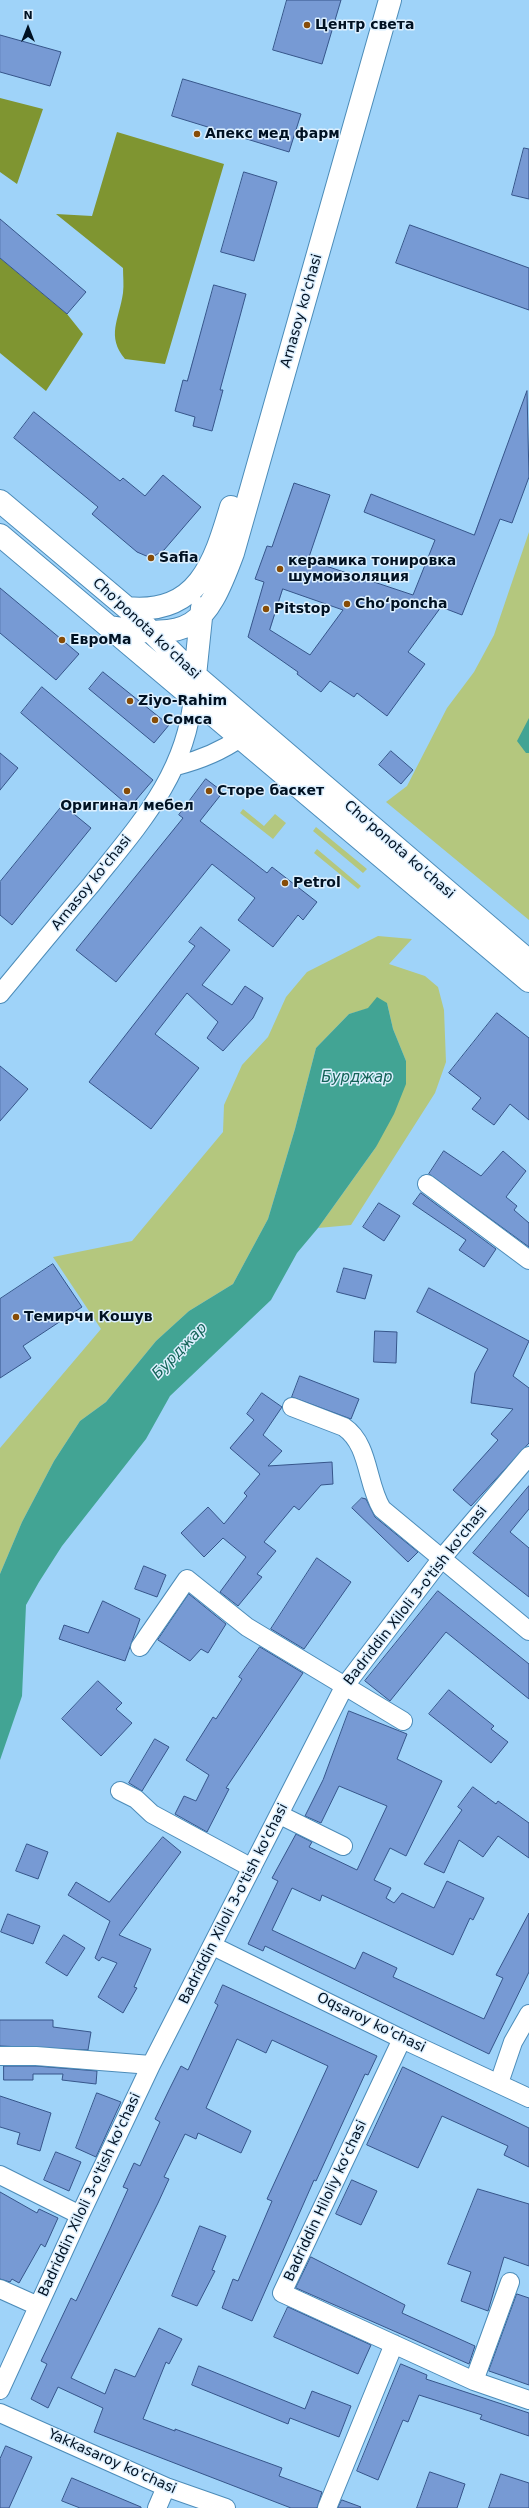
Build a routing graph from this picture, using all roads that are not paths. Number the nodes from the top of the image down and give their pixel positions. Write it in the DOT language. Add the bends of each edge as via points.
graph roads {
  1 [pos="374,0"];
  2 [pos="390,0"];
  3 [pos="0,501"];
  4 [pos="0,534"];
  5 [pos="205,577"];
  6 [pos="127,608"];
  7 [pos="201,617"];
  8 [pos="110,627"];
  9 [pos="154,632"];
  10 [pos="195,675"];
  11 [pos="193,697"];
  12 [pos="240,738"];
  13 [pos="176,766"];
  14 [pos="425,883"];
  15 [pos="480,929"];
  16 [pos="529,961"];
  17 [pos="529,981"];
  18 [pos="0,994"];
  19 [pos="426,1184"];
  20 [pos="529,1260"];
  21 [pos="292,1407"];
  22 [pos="529,1456"];
  23 [pos="442,1558"];
  24 [pos="529,1631"];
  25 [pos="140,1647"];
  26 [pos="344,1687"];
  27 [pos="403,1721"];
  28 [pos="120,1791"];
  29 [pos="280,1815"];
  30 [pos="343,1846"];
  31 [pos="252,1868"];
  32 [pos="213,1946"];
  33 [pos="529,2014"];
  34 [pos="402,2039"];
  35 [pos="0,2056"];
  36 [pos="151,2065"];
  37 [pos="499,2083"];
  38 [pos="529,2098"];
  39 [pos="0,2175"];
  40 [pos="80,2215"];
  41 [pos="510,2282"];
  42 [pos="0,2289"];
  43 [pos="38,2306"];
  44 [pos="394,2344"];
  45 [pos="474,2381"];
  46 [pos="0,2390"];
  47 [pos="529,2400"];
  48 [pos="0,2412"];
  49 [pos="166,2487"];
  50 [pos="157,2508"];
  51 [pos="226,2508"];
  52 [pos="327,2508"];
  1 -- 5 [label="main road, Arnasoy ko'chasi" via="234,497 220,542"];
  2 -- 7 [label="main road, Arnasoy ko'chasi" via="233,553 218,591"];
  3 -- 6 [label="main road, Cho'ponota ko'chasi"];
  4 -- 8 [label="main road, Cho'ponota ko'chasi"];
  5 -- 6 [label="main road, Arnasoy ko'chasi" via="189,593 171,603 153,608"];
  5 -- 7 [label="main road, Arnasoy ko'chasi"];
  6 -- 9 [label="main road, Cho'ponota ko'chasi"];
  7 -- 9 [label="main road, Arnasoy ko'chasi" via="179,630"];
  7 -- 10 [label="main road, Arnasoy ko'chasi"];
  8 -- 9 [label="main road, Arnasoy ko'chasi"];
  8 -- 11 [label="main road, Cho'ponota ko'chasi"];
  9 -- 10 [label="main road, Cho'ponota ko'chasi"];
  10 -- 11 [label="main road, Arnasoy ko'chasi"];
  10 -- 14 [label="main road, Cho'ponota ko'chasi"];
  11 -- 12 [label="main road, Cho'ponota ko'chasi"];
  11 -- 13 [label="street, Arnasoy ko'chasi" via="188,734"];
  12 -- 13 [label="street" via="200,761"];
  12 -- 14 [label="main road, Cho'ponota ko'chasi"];
  13 -- 18 [label="street, Arnasoy ko'chasi" via="158,799 134,832"];
  14 -- 15 [label="main road, Cho'ponota ko'chasi"];
  15 -- 16 [label="main road, Cho'ponota ko'chasi"];
  15 -- 17 [label="main road, Cho'ponota ko'chasi"];
  19 -- 20 [label="street"];
  21 -- 23 [label="street" via="352,1432 360,1441 373,1491 382,1509"];
  22 -- 23 [label="street, Badriddin Xiloli 3-o'tish ko'chasi"];
  23 -- 24 [label="street"];
  23 -- 26 [label="street, Badriddin Xiloli 3-o'tish ko'chasi"];
  25 -- 26 [label="street" via="187,1579 247,1627"];
  26 -- 27 [label="street"];
  26 -- 29 [label="street, Badriddin Xiloli 3-o'tish ko'chasi"];
  28 -- 31 [label="street" via="136,1799 152,1814"];
  29 -- 30 [label="street"];
  29 -- 31 [label="street, Badriddin Xiloli 3-o'tish ko'chasi"];
  31 -- 32 [label="street, Badriddin Xiloli 3-o'tish ko'chasi"];
  32 -- 34 [label="street, Oqsaroy ko'chasi"];
  32 -- 36 [label="street, Badriddin Xiloli 3-o'tish ko'chasi"];
  33 -- 37 [label="street" via="513,2042"];
  34 -- 37 [label="street, Oqsaroy ko'chasi"];
  34 -- 44 [label="street, Badriddin Hiloliy koʻchasi" via="282,2293"];
  35 -- 36 [label="street" via="36,2056"];
  36 -- 40 [label="street, Badriddin Xiloli 3-o'tish ko'chasi"];
  37 -- 38 [label="street, Oqsaroy ko'chasi"];
  39 -- 40 [label="street"];
  40 -- 43 [label="street, Badriddin Xiloli 3-o'tish ko'chasi"];
  41 -- 45 [label="street"];
  42 -- 43 [label="street"];
  43 -- 46 [label="street, Badriddin Xiloli 3-o'tish ko'chasi"];
  44 -- 45 [label="street, Badriddin Hiloliy koʻchasi"];
  44 -- 52 [label="street"];
  45 -- 47 [label="street, Badriddin Hiloliy koʻchasi"];
  48 -- 49 [label="street, Yakkasaroy ko'chasi"];
  49 -- 50 [label="street"];
  49 -- 51 [label="street, Yakkasaroy ko'chasi"];
}
